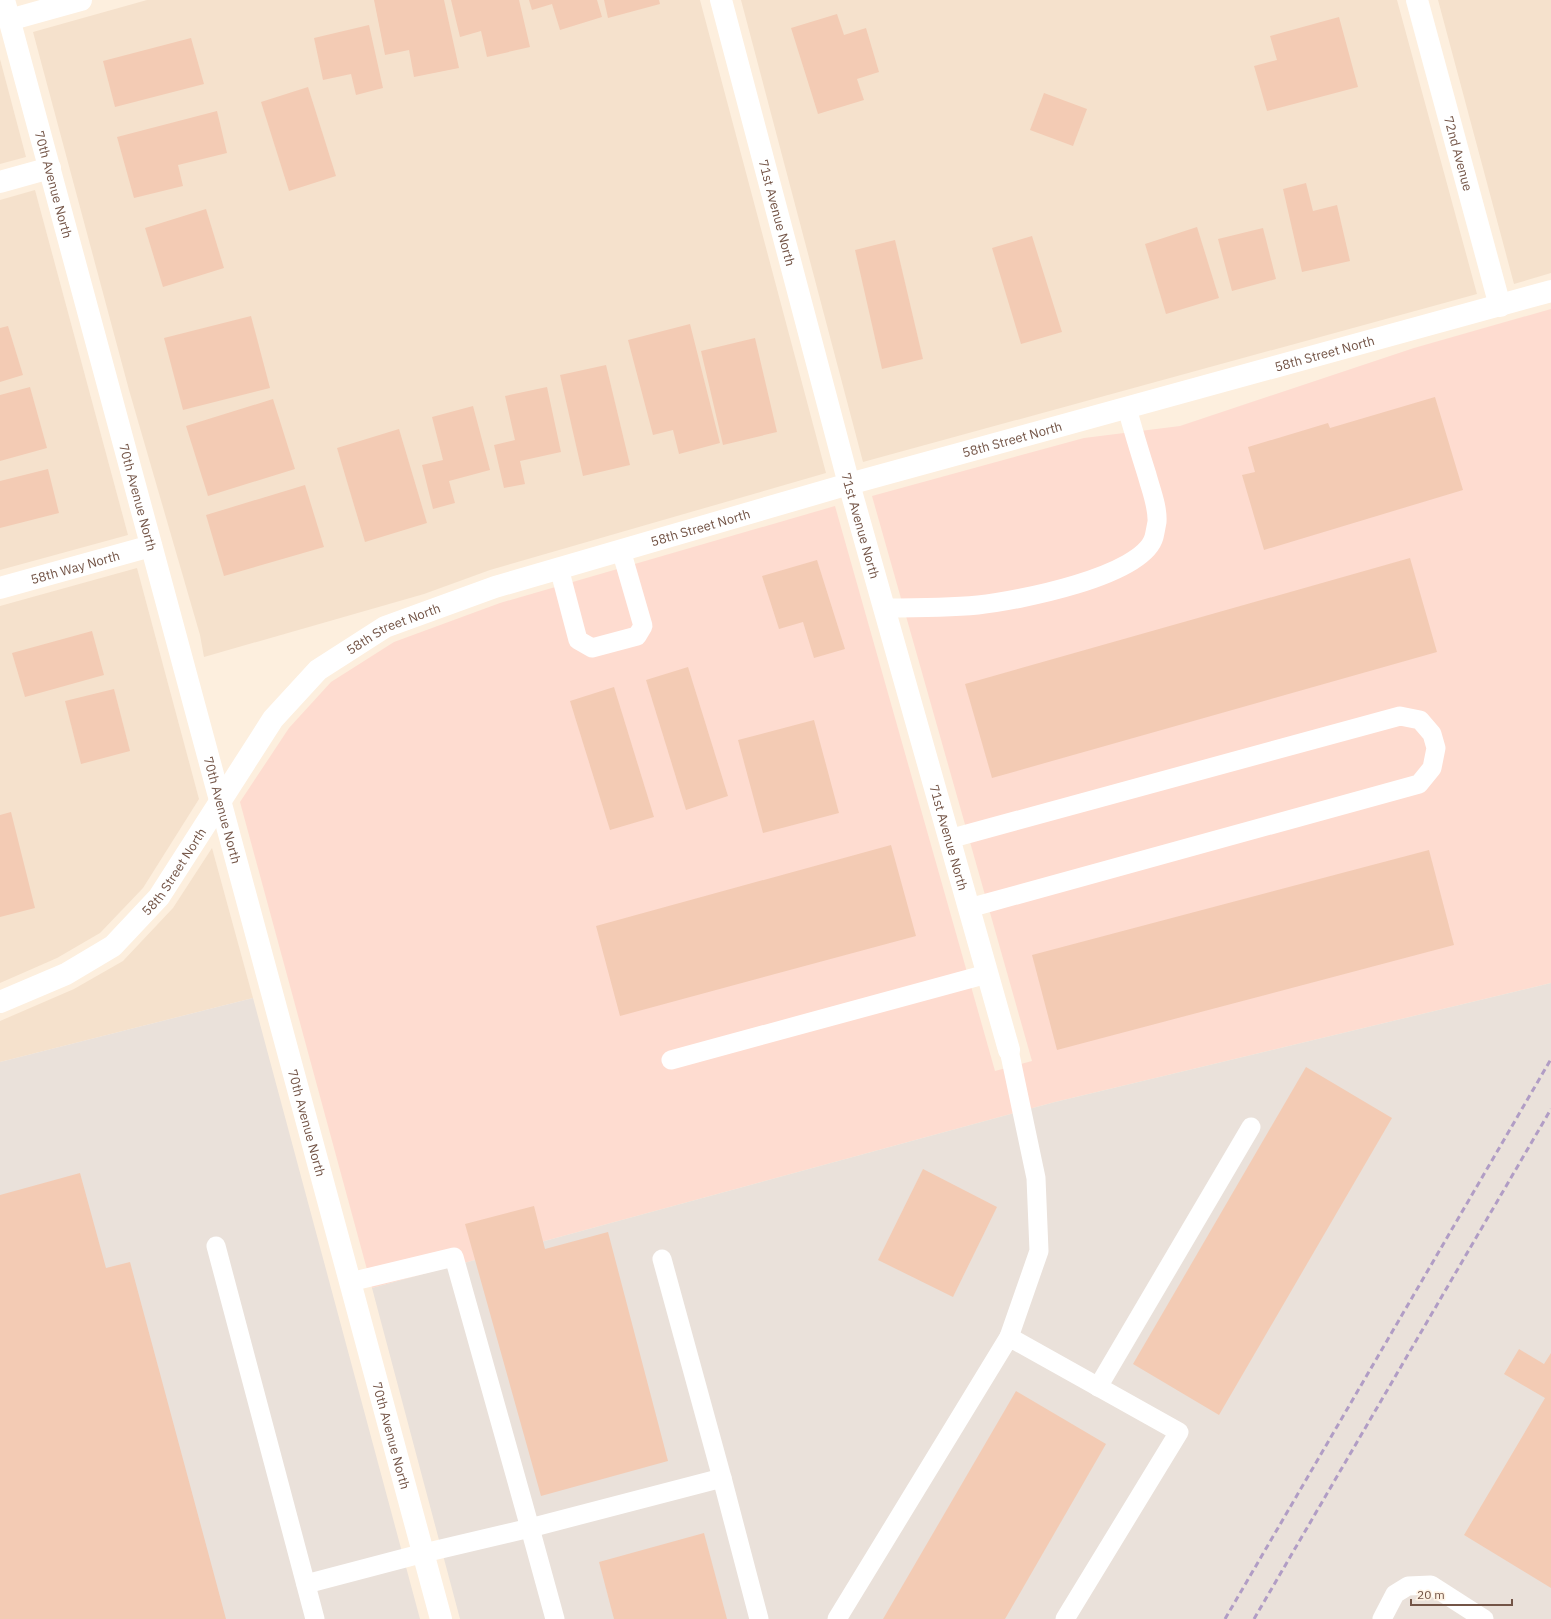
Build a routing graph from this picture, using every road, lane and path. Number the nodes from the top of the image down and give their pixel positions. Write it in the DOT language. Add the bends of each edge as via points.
graph roads {
  1 [pos="81,0"];
  2 [pos="720,0"];
  3 [pos="1417,0"];
  4 [pos="7,10"];
  5 [pos="50,168"];
  6 [pos="0,182"];
  7 [pos="1551,292"];
  8 [pos="1500,306"];
  9 [pos="1127,408"];
  10 [pos="849,484"];
  11 [pos="151,546"];
  12 [pos="621,550"];
  13 [pos="559,568"];
  14 [pos="0,588"];
  15 [pos="884,608"];
  16 [pos="220,801"];
  17 [pos="949,839"];
  18 [pos="969,908"];
  19 [pos="987,974"];
  20 [pos="0,1002"];
  21 [pos="1009,1050"];
  22 [pos="671,1060"];
  23 [pos="1251,1127"];
  24 [pos="216,1246"];
  25 [pos="662,1259"];
  26 [pos="350,1282"];
  27 [pos="1009,1337"];
  28 [pos="1098,1387"];
  29 [pos="722,1478"];
  30 [pos="530,1528"];
  31 [pos="424,1553"];
  32 [pos="306,1584"];
  33 [pos="315,1619"];
  34 [pos="441,1619"];
  35 [pos="555,1619"];
  36 [pos="759,1619"];
  37 [pos="837,1619"];
  38 [pos="1065,1619"];
  39 [pos="1382,1619"];
  40 [pos="1484,1619"];
  1 -- 4 [label="street"];
  2 -- 10 [label="street, 71st Avenue North"];
  3 -- 8 [label="street, 72nd Avenue"];
  4 -- 5 [label="street, 70th Avenue North"];
  5 -- 6 [label="street"];
  5 -- 11 [label="street, 70th Avenue North"];
  7 -- 8 [label="street, 58th Street North"];
  8 -- 9 [label="street, 58th Street North"];
  9 -- 10 [label="street, 58th Street North"];
  9 -- 15 [label="lane" via="1153,497 1157,522 1153,539 1145,552 1124,566 1098,578 1032,596 979,605"];
  10 -- 12 [label="street, 58th Street North"];
  10 -- 15 [label="street, 71st Avenue North"];
  11 -- 14 [label="street, 58th Way North"];
  11 -- 16 [label="street, 70th Avenue North"];
  12 -- 13 [label="street, 58th Street North"];
  12 -- 13 [label="lane" via="642,626 637,636 592,648 578,640"];
  13 -- 16 [label="street, 58th Street North" via="495,587 385,627 318,670 273,719"];
  15 -- 17 [label="street, 71st Avenue North"];
  16 -- 20 [label="street, 58th Street North" via="159,897 113,946 66,974"];
  16 -- 26 [label="street, 70th Avenue North"];
  17 -- 18 [label="street, 71st Avenue North"];
  17 -- 18 [label="lane" via="1400,716 1420,720 1432,734 1436,748 1432,768 1420,784"];
  18 -- 19 [label="street, 71st Avenue North"];
  19 -- 21 [label="street, 71st Avenue North"];
  19 -- 22 [label="lane"];
  21 -- 27 [label="lane" via="1036,1178 1039,1252"];
  23 -- 28 [label="lane"];
  24 -- 32 [label="lane"];
  25 -- 29 [label="lane"];
  26 -- 30 [label="lane" via="454,1257"];
  26 -- 31 [label="street, 70th Avenue North"];
  27 -- 28 [label="lane"];
  27 -- 37 [label="lane"];
  28 -- 38 [label="lane" via="1179,1432"];
  29 -- 30 [label="lane"];
  29 -- 36 [label="lane"];
  30 -- 31 [label="lane"];
  30 -- 35 [label="lane"];
  31 -- 32 [label="lane"];
  31 -- 34 [label="street, 70th Avenue North"];
  32 -- 33 [label="lane"];
  39 -- 40 [label="lane" via="1395,1594 1408,1586 1431,1585"];
}
